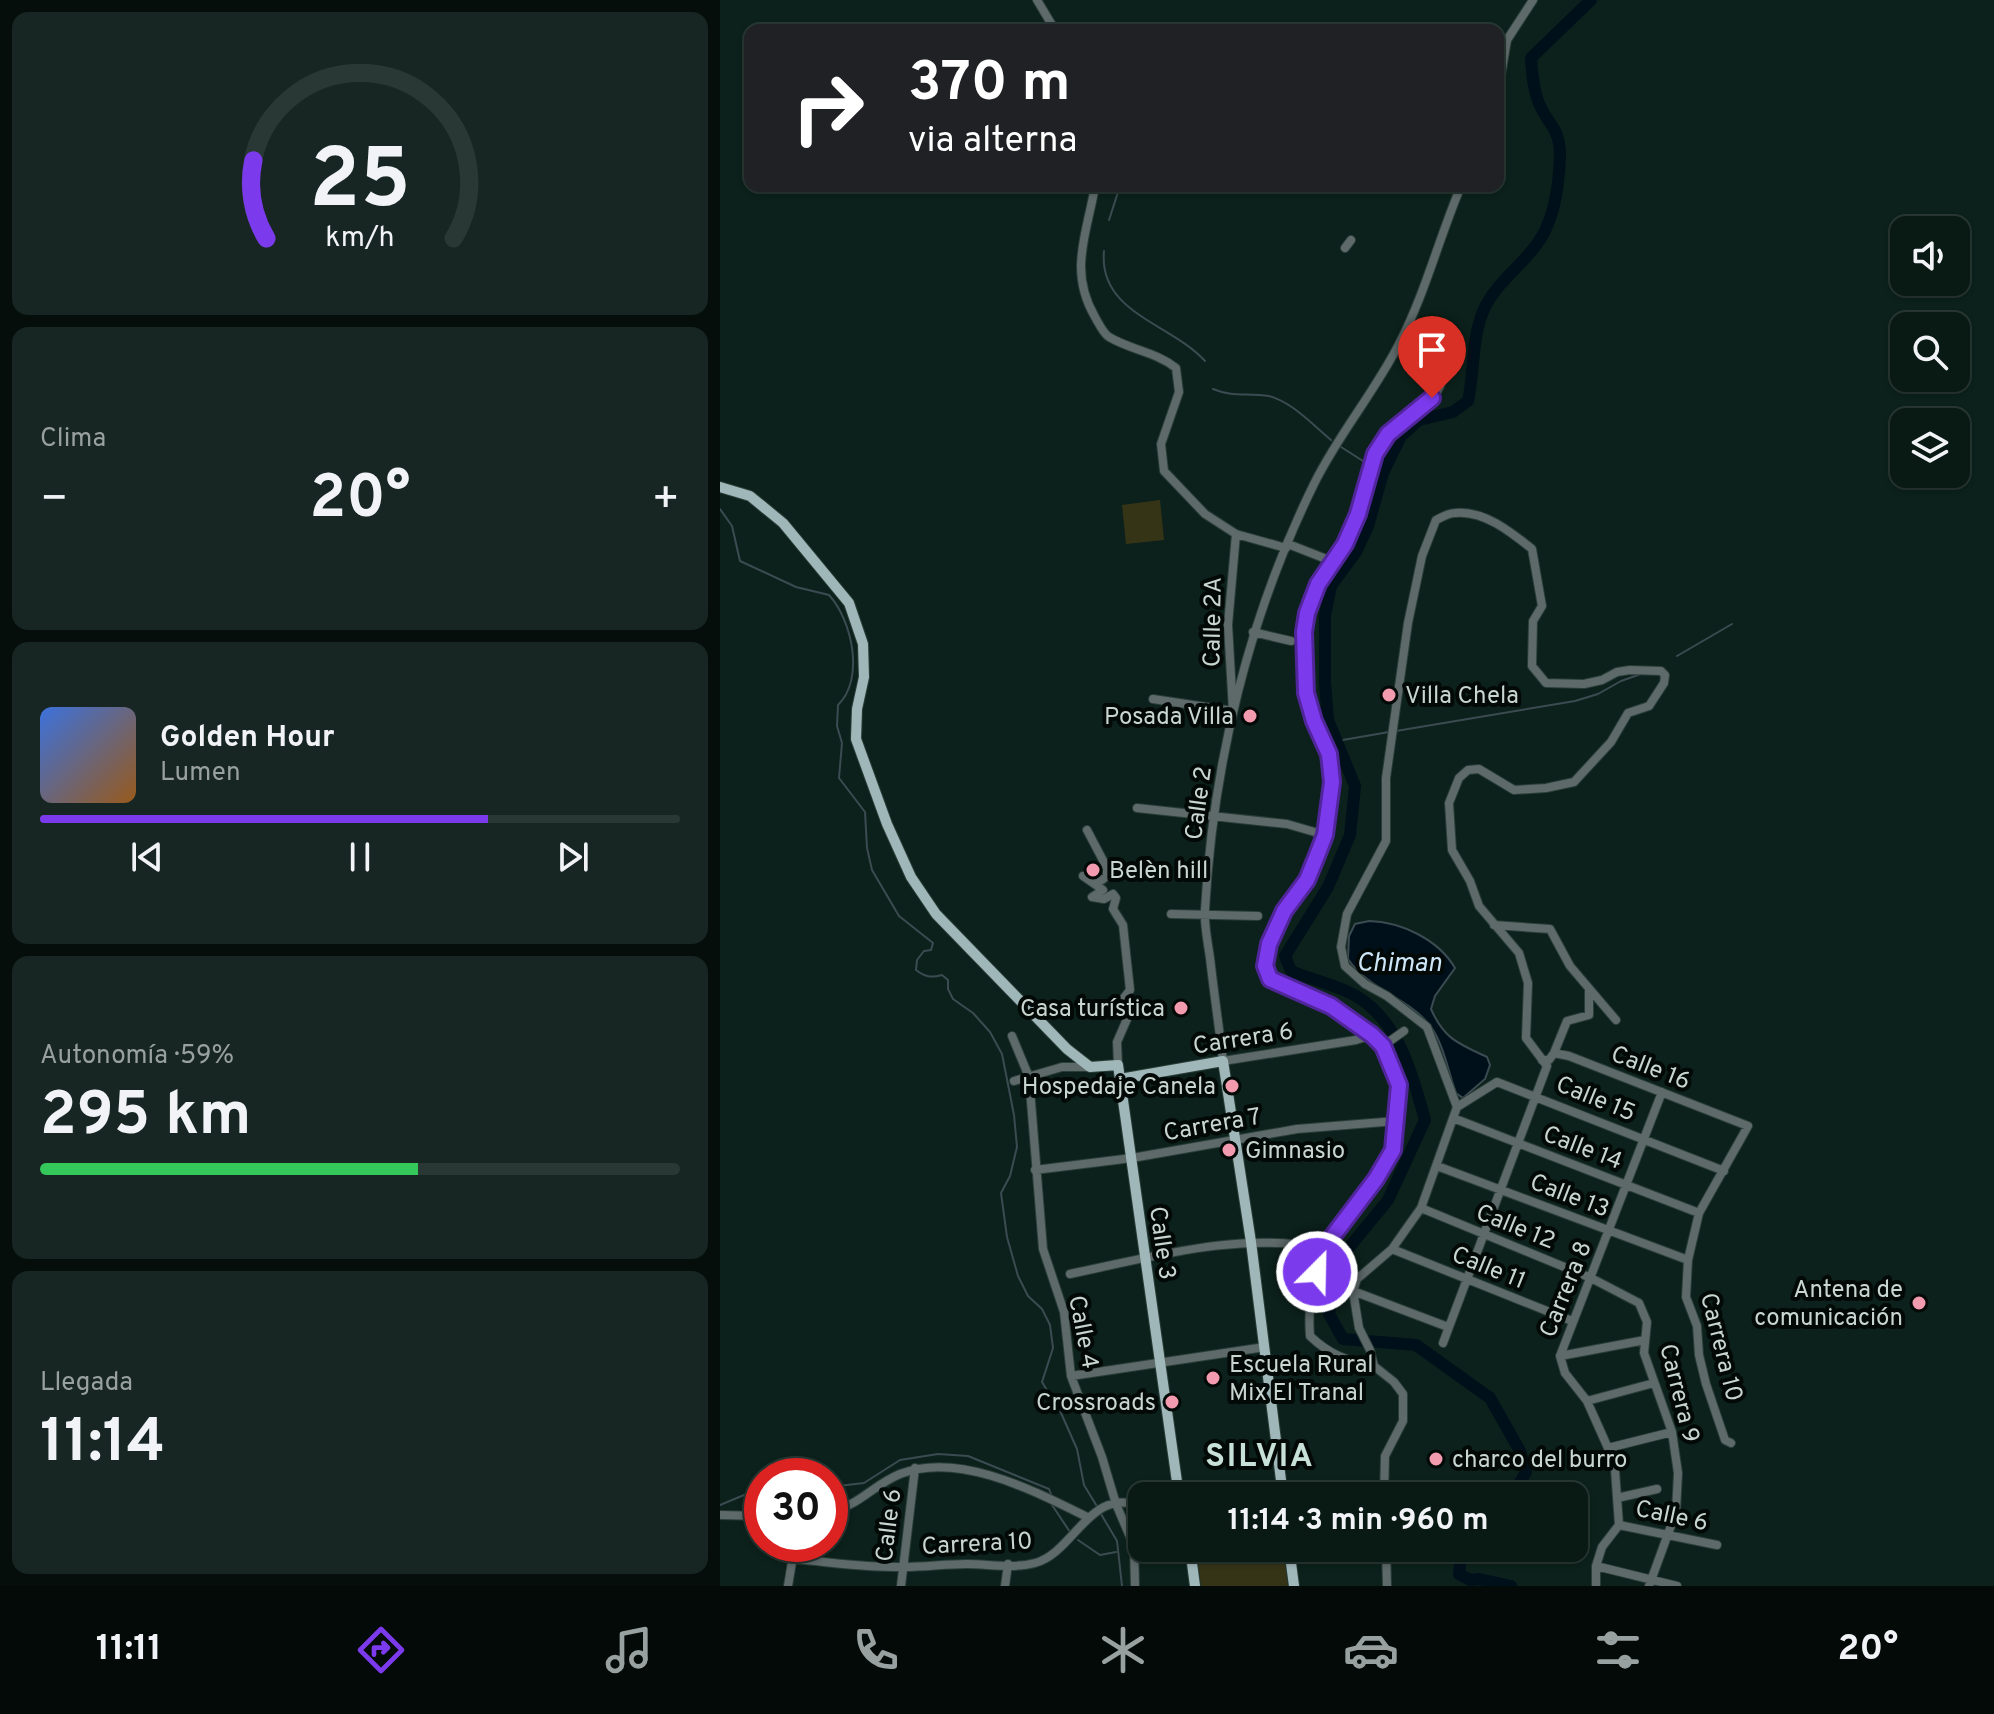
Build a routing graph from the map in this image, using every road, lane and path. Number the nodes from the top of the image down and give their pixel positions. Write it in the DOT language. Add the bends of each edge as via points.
graph roads {
  1 [pos="1037,0"];
  2 [pos="1533,0"];
  3 [pos="1051,24"];
  4 [pos="1504,58"];
  5 [pos="1094,192"];
  6 [pos="1459,192"];
  7 [pos="1401,341"];
  8 [pos="720,487"];
  9 [pos="1236,534"];
  10 [pos="1287,546"];
  11 [pos="1334,562"];
  12 [pos="1253,632"];
  13 [pos="1291,641"];
  14 [pos="1153,699"];
  15 [pos="1233,711"];
  16 [pos="1137,808"];
  17 [pos="1215,815"];
  18 [pos="1087,830"];
  19 [pos="1325,835"];
  20 [pos="1171,914"];
  21 [pos="1205,914"];
  22 [pos="1258,916"];
  23 [pos="1494,925"];
  24 [pos="1589,988"];
  25 [pos="1616,1020"];
  26 [pos="1404,1031"];
  27 [pos="1372,1035"];
  28 [pos="1012,1036"];
  29 [pos="1383,1046"];
  30 [pos="1067,1049"];
  31 [pos="1554,1053"];
  32 [pos="1223,1061"];
  33 [pos="1545,1063"];
  34 [pos="1118,1065"];
  35 [pos="1062,1067"];
  36 [pos="1090,1067"];
  37 [pos="1029,1077"];
  38 [pos="1120,1079"];
  39 [pos="1014,1081"];
  40 [pos="1662,1092"];
  41 [pos="1537,1095"];
  42 [pos="1457,1107"];
  43 [pos="1453,1118"];
  44 [pos="1396,1121"];
  45 [pos="1748,1126"];
  46 [pos="1645,1139"];
  47 [pos="1234,1141"];
  48 [pos="1519,1143"];
  49 [pos="1132,1158"];
  50 [pos="1437,1166"];
  51 [pos="1035,1170"];
  52 [pos="1724,1171"];
  53 [pos="1628,1185"];
  54 [pos="1500,1190"];
  55 [pos="1421,1208"];
  56 [pos="1699,1213"];
  57 [pos="1609,1232"];
  58 [pos="1483,1234"];
  59 [pos="1251,1242"];
  60 [pos="1323,1249"];
  61 [pos="1392,1249"];
  62 [pos="1145,1259"];
  63 [pos="1688,1260"];
  64 [pos="1070,1274"];
  65 [pos="1591,1278"];
  66 [pos="1466,1279"];
  67 [pos="1353,1291"];
  68 [pos="1639,1303"];
  69 [pos="1572,1321"];
  70 [pos="1448,1327"];
  71 [pos="1645,1340"];
  72 [pos="1443,1343"];
  73 [pos="1265,1347"];
  74 [pos="1560,1356"];
  75 [pos="1160,1364"];
  76 [pos="1374,1366"];
  77 [pos="1071,1376"];
  78 [pos="1654,1383"];
  79 [pos="1587,1401"];
  80 [pos="1672,1432"];
  81 [pos="1731,1443"];
  82 [pos="1608,1448"];
  83 [pos="915,1468"];
  84 [pos="1177,1482"];
  85 [pos="1281,1482"];
  86 [pos="1384,1482"];
  87 [pos="1657,1489"];
  88 [pos="1617,1498"];
  89 [pos="1116,1504"];
  90 [pos="1128,1504"];
  91 [pos="848,1507"];
  92 [pos="720,1515"];
  93 [pos="1090,1515"];
  94 [pos="744,1516"];
  95 [pos="1619,1525"];
  96 [pos="1667,1535"];
  97 [pos="1717,1545"];
  98 [pos="792,1562"];
  99 [pos="835,1562"];
  100 [pos="1192,1562"];
  101 [pos="1291,1562"];
  102 [pos="1386,1562"];
  103 [pos="1008,1564"];
  104 [pos="1596,1566"];
  105 [pos="904,1567"];
  106 [pos="1650,1583"];
  107 [pos="788,1586"];
  108 [pos="901,1586"];
  109 [pos="1005,1586"];
  110 [pos="1135,1586"];
  111 [pos="1195,1586"];
  112 [pos="1294,1586"];
  113 [pos="1387,1586"];
  114 [pos="1596,1586"];
  115 [pos="1677,1586"];
  1 -- 3 [label="street"];
  2 -- 4 [label="street" via="1507,40"];
  5 -- 9 [label="street" via="1079,256 1090,309 1106,336 1176,368 1179,392 1161,444 1164,471 1205,514"];
  6 -- 7 [label="street, Calle 2"];
  7 -- 10 [label="street, Calle 2" via="1314,484"];
  7 -- 11 [label="street" via="1439,364 1439,389 1388,434 1375,454 1358,514"];
  8 -- 30 [label="main road" via="750,496 783,523 849,603 863,644 856,739 911,877 936,914"];
  9 -- 10 [label="street"];
  9 -- 15 [label="street, Calle 2A" via="1228,625"];
  10 -- 11 [label="street"];
  10 -- 12 [label="street, Calle 2"];
  11 -- 19 [label="street" via="1318,584 1304,632 1306,693 1329,754 1332,782"];
  12 -- 13 [label="street"];
  12 -- 15 [label="street, Calle 2"];
  14 -- 15 [label="street"];
  15 -- 17 [label="street, Calle 2"];
  16 -- 17 [label="street"];
  17 -- 19 [label="street" via="1287,824"];
  17 -- 21 [label="street, Calle 2"];
  18 -- 34 [label="street, Calle 3" via="1107,876 1083,876 1103,890 1092,897 1113,894 1113,909 1123,925 1130,990 1120,1003 1131,1010 1117,1042"];
  19 -- 27 [label="street" via="1307,880 1284,911 1265,966 1270,979 1331,1006"];
  20 -- 21 [label="street"];
  21 -- 22 [label="street"];
  21 -- 32 [label="street, Calle 2"];
  23 -- 24 [label="street" via="1550,929"];
  23 -- 33 [label="street" via="1519,953 1528,983 1526,1038"];
  23 -- 42 [label="street" via="1452,850 1449,803 1459,778 1479,769 1514,790 1574,782 1611,742 1628,713 1649,706 1665,675 1630,670 1584,684 1546,683 1532,666 1533,621 1542,606 1532,549 1490,521 1455,513 1436,520 1422,556 1386,778 1386,841 1347,914 1341,947 1345,966 1427,1027"];
  24 -- 25 [label="street"];
  24 -- 31 [label="street" via="1589,1015 1567,1021"];
  26 -- 29 [label="street"];
  27 -- 29 [label="street"];
  27 -- 32 [label="street, Carrera 6"];
  28 -- 37 [label="street, Calle 4"];
  29 -- 44 [label="street" via="1399,1085"];
  30 -- 35 [label="street"];
  30 -- 36 [label="main road"];
  31 -- 33 [label="street"];
  31 -- 40 [label="street, Calle 16"];
  32 -- 38 [label="main road, Carrera 6"];
  32 -- 47 [label="main road, Calle 2"];
  33 -- 41 [label="street"];
  34 -- 36 [label="main road"];
  34 -- 38 [label="main road, Calle 3"];
  35 -- 36 [label="street"];
  35 -- 37 [label="street"];
  37 -- 39 [label="street"];
  37 -- 51 [label="street, Calle 4"];
  38 -- 49 [label="main road, Calle 3"];
  40 -- 45 [label="street, Calle 16"];
  40 -- 46 [label="street, Carrera 8"];
  41 -- 42 [label="street, Calle 15" via="1497,1082"];
  41 -- 46 [label="street, Calle 15"];
  41 -- 48 [label="street"];
  42 -- 43 [label="street"];
  43 -- 48 [label="street, Calle 14"];
  43 -- 50 [label="street"];
  44 -- 47 [label="street, Carrera 7" via="1297,1129"];
  44 -- 60 [label="street" via="1393,1150"];
  45 -- 52 [label="street, Carrera 10"];
  46 -- 52 [label="street, Calle 15"];
  46 -- 53 [label="street, Carrera 8"];
  47 -- 49 [label="street, Carrera 7"];
  47 -- 59 [label="main road, Calle 2"];
  48 -- 53 [label="street, Calle 14"];
  48 -- 54 [label="street"];
  49 -- 51 [label="street, Carrera 7"];
  49 -- 62 [label="main road, Calle 3"];
  50 -- 54 [label="street, Calle 13"];
  50 -- 55 [label="street"];
  51 -- 77 [label="street, Calle 4" via="1043,1249 1064,1312"];
  52 -- 56 [label="street, Carrera 10"];
  53 -- 56 [label="street, Calle 14"];
  53 -- 57 [label="street, Carrera 8"];
  54 -- 57 [label="street, Calle 13"];
  54 -- 58 [label="street"];
  55 -- 58 [label="street, Calle 12"];
  55 -- 61 [label="street"];
  56 -- 63 [label="street, Carrera 10"];
  57 -- 63 [label="street, Calle 13"];
  57 -- 65 [label="street, Carrera 8"];
  58 -- 65 [label="street, Calle 12"];
  58 -- 66 [label="street"];
  59 -- 60 [label="street" via="1294,1242"];
  59 -- 62 [label="street"];
  59 -- 73 [label="main road, Calle 2"];
  60 -- 76 [label="street" via="1311,1295 1310,1336 1337,1357"];
  61 -- 66 [label="street, Calle 11"];
  61 -- 67 [label="street" via="1357,1279"];
  62 -- 64 [label="street"];
  62 -- 75 [label="main road, Calle 3"];
  63 -- 81 [label="street, Carrera 10" via="1686,1297 1697,1326 1699,1355 1725,1440"];
  65 -- 68 [label="street, Calle 12"];
  65 -- 69 [label="street, Carrera 8"];
  66 -- 69 [label="street, Calle 11"];
  66 -- 70 [label="street"];
  67 -- 70 [label="street"];
  67 -- 76 [label="street" via="1359,1328"];
  68 -- 71 [label="street, Carrera 9" via="1647,1322"];
  69 -- 74 [label="street, Carrera 8"];
  70 -- 72 [label="street"];
  71 -- 74 [label="street"];
  71 -- 78 [label="street, Carrera 9"];
  73 -- 75 [label="street"];
  73 -- 85 [label="main road, Calle 2"];
  74 -- 79 [label="street, Carrera 8" via="1565,1373"];
  75 -- 77 [label="street"];
  75 -- 84 [label="main road, Calle 3"];
  76 -- 86 [label="street" via="1403,1394 1403,1421 1385,1456"];
  77 -- 89 [label="street, Calle 4"];
  78 -- 79 [label="street"];
  78 -- 80 [label="street, Carrera 9"];
  79 -- 82 [label="street, Carrera 8"];
  80 -- 82 [label="street"];
  80 -- 96 [label="street, Carrera 9" via="1678,1473 1676,1512"];
  82 -- 88 [label="street, Carrera 8"];
  83 -- 91 [label="street"];
  83 -- 93 [label="street" via="968,1471 1027,1488"];
  83 -- 105 [label="street, Calle 6"];
  87 -- 88 [label="street"];
  88 -- 95 [label="street, Carrera 8"];
  89 -- 90 [label="street, Carrera 10"];
  89 -- 93 [label="street, Carrera 10"];
  89 -- 110 [label="street, Calle 4" via="1134,1546"];
  92 -- 94 [label="street"];
  93 -- 103 [label="street, Carrera 10" via="1050,1557 1033,1564"];
  95 -- 96 [label="street, Calle 6"];
  95 -- 104 [label="street" via="1602,1547"];
  96 -- 97 [label="street, Calle 6"];
  96 -- 106 [label="street, Carrera 9"];
  98 -- 107 [label="street"];
  99 -- 105 [label="street, Carrera 10"];
  100 -- 111 [label="main road"];
  101 -- 112 [label="main road"];
  102 -- 113 [label="street"];
  103 -- 105 [label="street, Carrera 10"];
  103 -- 109 [label="street"];
  104 -- 106 [label="street"];
  104 -- 114 [label="street"];
  105 -- 108 [label="street, Calle 6"];
  106 -- 115 [label="street"];
}
